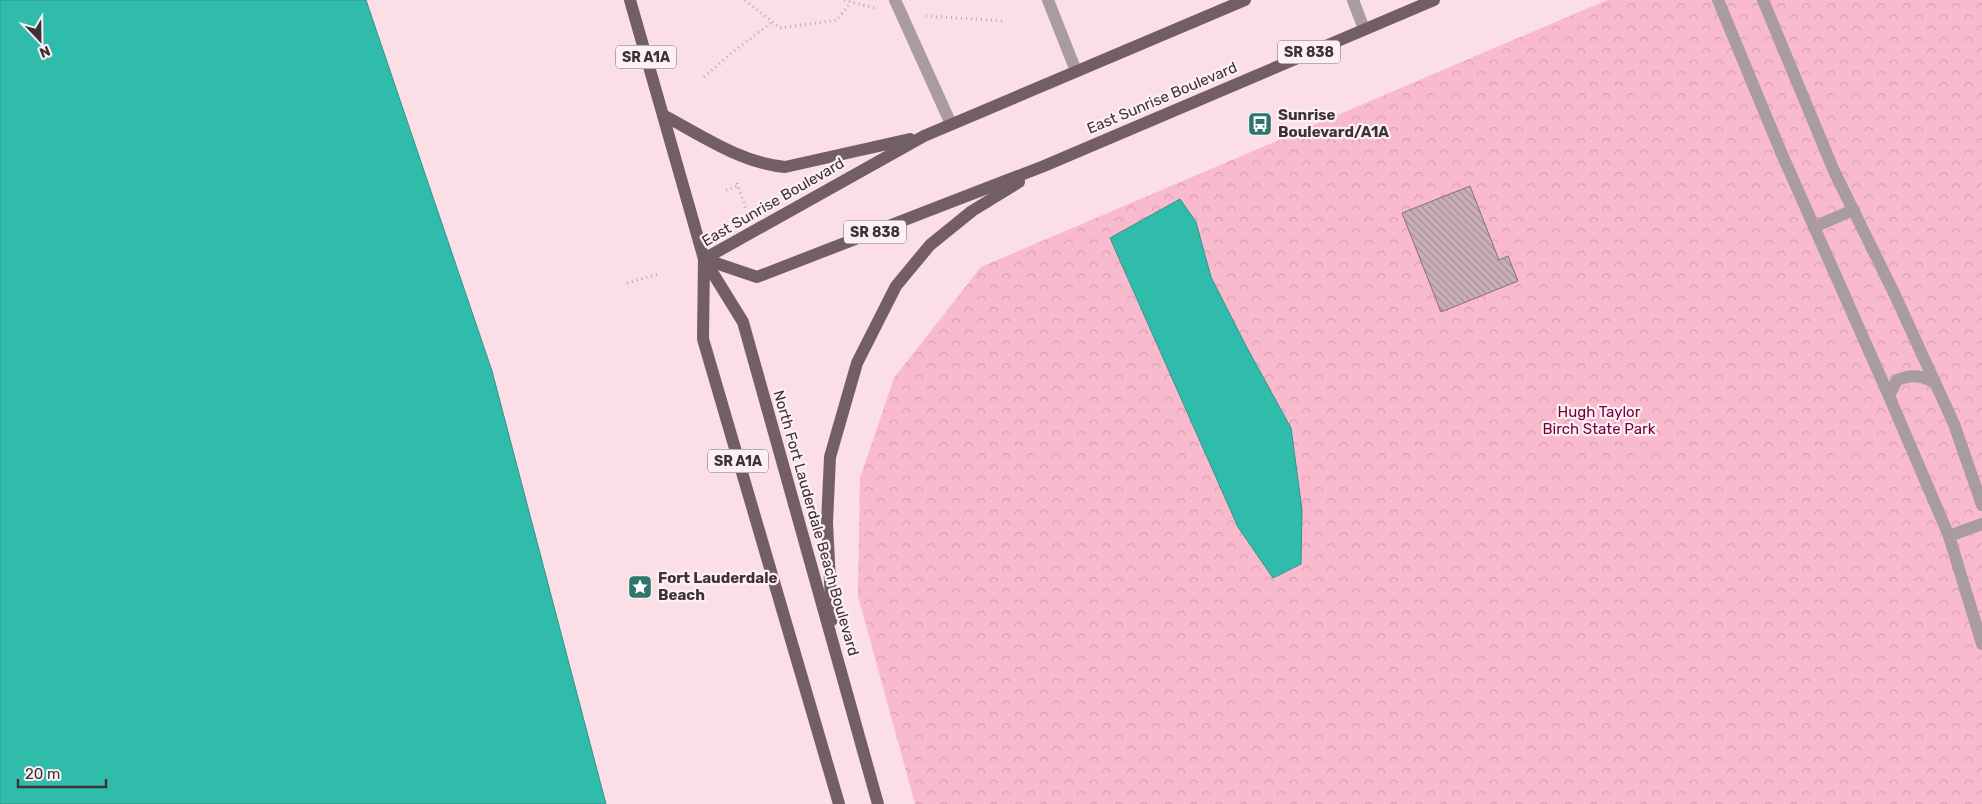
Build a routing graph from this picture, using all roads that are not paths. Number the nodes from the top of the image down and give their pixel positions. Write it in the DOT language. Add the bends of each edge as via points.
graph roads {
  1 [pos="630,0"];
  2 [pos="895,0"];
  3 [pos="1048,0"];
  4 [pos="1245,0"];
  5 [pos="1353,0"];
  6 [pos="1434,0"];
  7 [pos="1718,0"];
  8 [pos="1763,0"];
  9 [pos="1364,29"];
  10 [pos="1076,71"];
  11 [pos="662,115"];
  12 [pos="951,124"];
  13 [pos="924,136"];
  14 [pos="1044,166"];
  15 [pos="1853,210"];
  16 [pos="1814,227"];
  17 [pos="704,259"];
  18 [pos="1935,383"];
  19 [pos="1889,396"];
  20 [pos="1982,505"];
  21 [pos="1982,524"];
  22 [pos="1949,536"];
  23 [pos="1982,644"];
  24 [pos="834,645"];
  25 [pos="839,804"];
  26 [pos="878,804"];
  1 -- 11 [label="main road, North Fort Lauderdale Beach Boulevard / SR A1A"];
  2 -- 12 [label="street"];
  3 -- 10 [label="street"];
  4 -- 10 [label="main road, East Sunrise Boulevard"];
  5 -- 9 [label="street"];
  6 -- 9 [label="main road, East Sunrise Boulevard / SR 838"];
  7 -- 16 [label="street"];
  8 -- 15 [label="street"];
  9 -- 14 [label="main road, East Sunrise Boulevard / SR 838"];
  10 -- 12 [label="main road, East Sunrise Boulevard"];
  11 -- 13 [label="main road" via="745,158 785,167"];
  11 -- 17 [label="main road, North Fort Lauderdale Beach Boulevard / SR A1A"];
  12 -- 13 [label="main road, East Sunrise Boulevard"];
  13 -- 17 [label="main road, East Sunrise Boulevard"];
  14 -- 17 [label="main road, East Sunrise Boulevard / SR 838" via="756,278"];
  14 -- 24 [label="main road" via="972,211 930,245 896,286 857,363 830,457 826,523"];
  15 -- 16 [label="street"];
  15 -- 18 [label="street"];
  16 -- 19 [label="street"];
  17 -- 24 [label="main road, North Fort Lauderdale Beach Boulevard / SR A1A" via="743,322"];
  17 -- 25 [label="main road, North Fort Lauderdale Beach Boulevard / SR A1A" via="703,339"];
  18 -- 19 [label="street" via="1922,376 1907,376 1897,380"];
  18 -- 20 [label="street" via="1954,424"];
  19 -- 22 [label="street"];
  21 -- 22 [label="street"];
  22 -- 23 [label="street"];
  24 -- 26 [label="main road, North Fort Lauderdale Beach Boulevard / SR A1A"];
}
